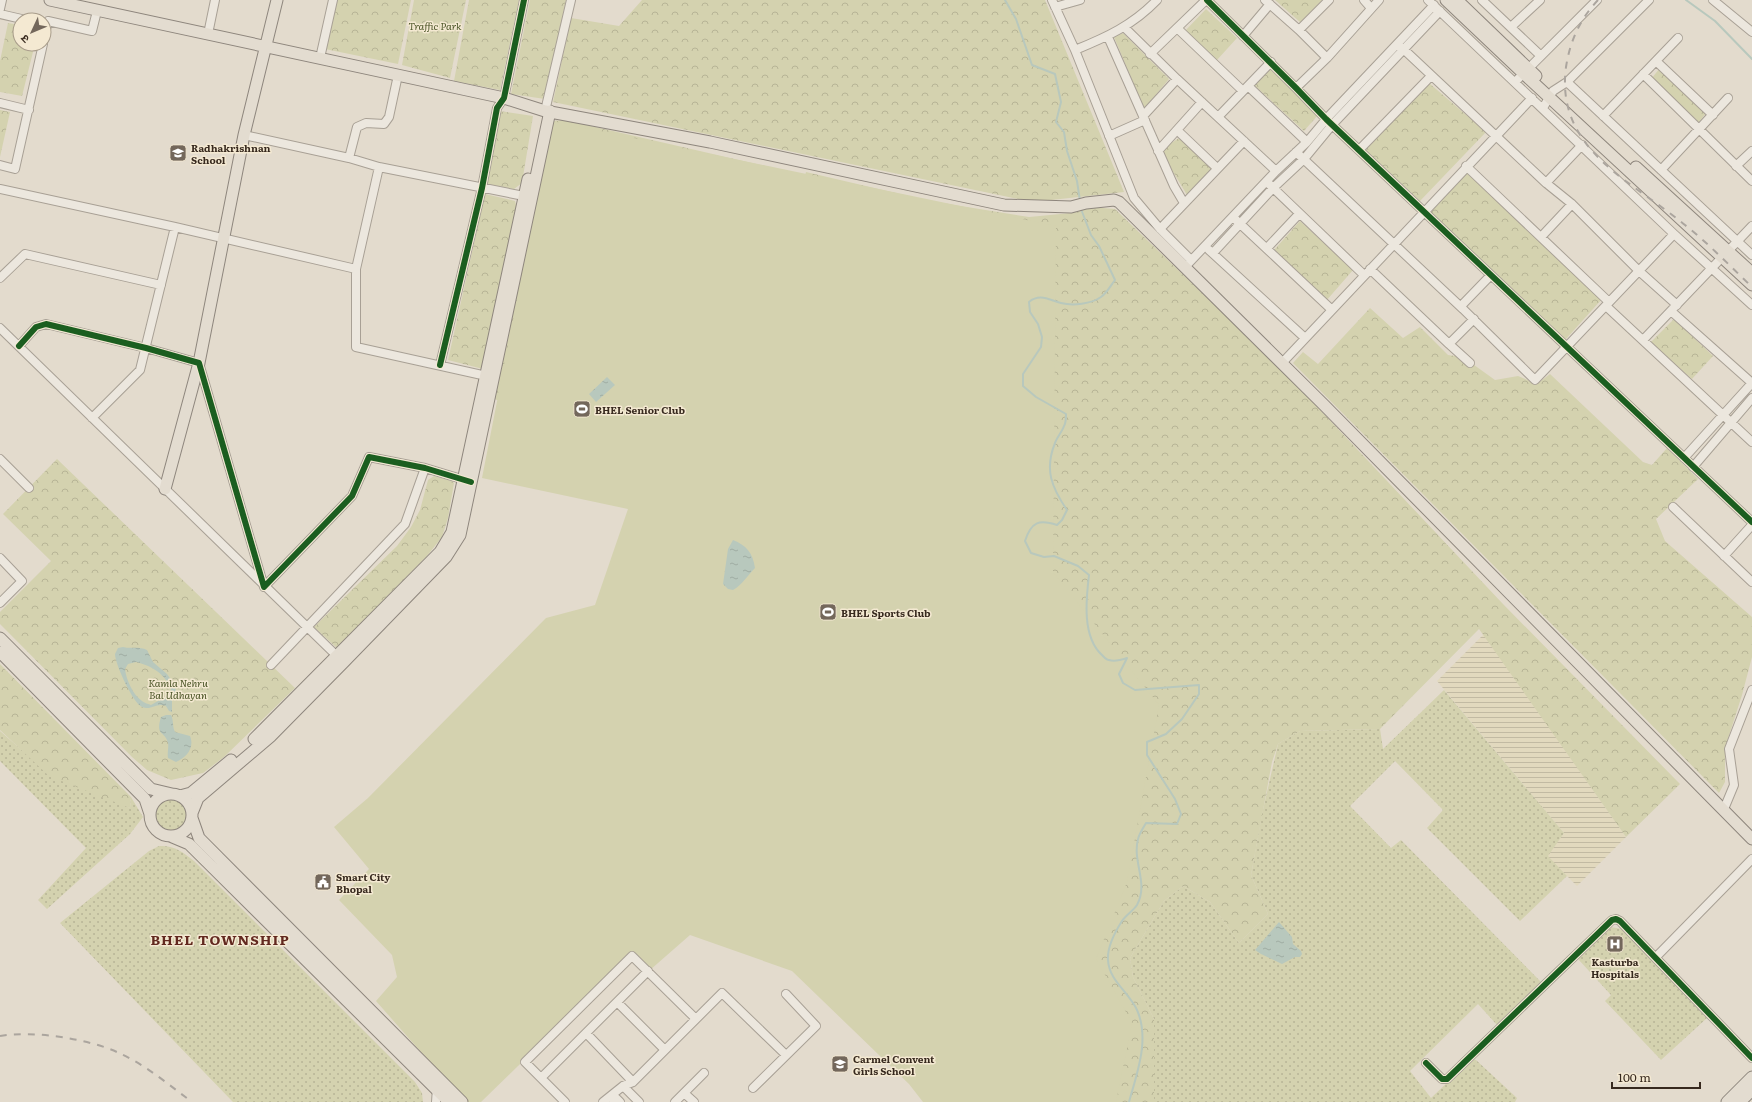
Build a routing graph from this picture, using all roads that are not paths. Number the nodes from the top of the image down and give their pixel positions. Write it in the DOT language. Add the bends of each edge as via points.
graph roads {
  1 [pos="2,0"];
  2 [pos="50,0"];
  3 [pos="215,0"];
  4 [pos="277,0"];
  5 [pos="333,0"];
  6 [pos="524,0"];
  7 [pos="570,0"];
  8 [pos="1080,0"];
  9 [pos="1157,0"];
  10 [pos="1207,0"];
  11 [pos="1329,0"];
  12 [pos="1364,0"];
  13 [pos="1379,0"];
  14 [pos="1446,0"];
  15 [pos="1458,0"];
  16 [pos="1482,0"];
  17 [pos="1540,0"];
  18 [pos="1597,0"];
  19 [pos="1649,0"];
  20 [pos="1713,0"];
  21 [pos="67,2"];
  22 [pos="1268,2"];
  23 [pos="1053,4"];
  24 [pos="1434,5"];
  25 [pos="1371,8"];
  26 [pos="0,9"];
  27 [pos="97,11"];
  28 [pos="0,14"];
  29 [pos="12,17"];
  30 [pos="52,22"];
  31 [pos="1124,27"];
  32 [pos="1511,27"];
  33 [pos="1177,28"];
  34 [pos="1299,30"];
  35 [pos="1752,32"];
  36 [pos="208,34"];
  37 [pos="1243,36"];
  38 [pos="1108,37"];
  39 [pos="1678,38"];
  40 [pos="1400,47"];
  41 [pos="266,48"];
  42 [pos="1075,50"];
  43 [pos="41,52"];
  44 [pos="1150,54"];
  45 [pos="1541,56"];
  46 [pos="320,58"];
  47 [pos="1327,58"];
  48 [pos="1656,61"];
  49 [pos="1271,62"];
  50 [pos="1522,74"];
  51 [pos="1643,74"];
  52 [pos="398,75"];
  53 [pos="1431,76"];
  54 [pos="1177,79"];
  55 [pos="1567,82"];
  56 [pos="1245,88"];
  57 [pos="1296,88"];
  58 [pos="1551,94"];
  59 [pos="504,98"];
  60 [pos="1532,98"];
  61 [pos="1728,98"];
  62 [pos="1202,102"];
  63 [pos="0,103"];
  64 [pos="1543,108"];
  65 [pos="29,110"];
  66 [pos="547,111"];
  67 [pos="1713,115"];
  68 [pos="1603,116"];
  69 [pos="1218,117"];
  70 [pos="1144,118"];
  71 [pos="1329,122"];
  72 [pos="1699,129"];
  73 [pos="1177,130"];
  74 [pos="244,135"];
  75 [pos="1109,136"];
  76 [pos="1495,136"];
  77 [pos="1244,141"];
  78 [pos="1307,142"];
  79 [pos="1582,145"];
  80 [pos="1158,150"];
  81 [pos="1358,150"];
  82 [pos="1752,151"];
  83 [pos="1296,152"];
  84 [pos="349,158"];
  85 [pos="1304,159"];
  86 [pos="0,165"];
  87 [pos="1466,166"];
  88 [pos="1736,166"];
  89 [pos="379,167"];
  90 [pos="1217,168"];
  91 [pos="1661,170"];
  92 [pos="1276,171"];
  93 [pos="1266,181"];
  94 [pos="1752,181"];
  95 [pos="1546,183"];
  96 [pos="482,188"];
  97 [pos="1273,188"];
  98 [pos="3,192"];
  99 [pos="528,196"];
  100 [pos="1184,203"];
  101 [pos="1572,204"];
  102 [pos="1425,212"];
  103 [pos="1299,214"];
  104 [pos="1232,217"];
  105 [pos="1240,223"];
  106 [pos="1752,226"];
  107 [pos="175,227"];
  108 [pos="1160,228"];
  109 [pos="1674,234"];
  110 [pos="1541,237"];
  111 [pos="223,238"];
  112 [pos="1737,241"];
  113 [pos="1394,244"];
  114 [pos="1205,247"];
  115 [pos="1267,248"];
  116 [pos="1212,253"];
  117 [pos="1725,254"];
  118 [pos="1752,255"];
  119 [pos="1188,264"];
  120 [pos="356,269"];
  121 [pos="1712,269"];
  122 [pos="1639,271"];
  123 [pos="1367,272"];
  124 [pos="1752,273"];
  125 [pos="1491,275"];
  126 [pos="0,278"];
  127 [pos="161,285"];
  128 [pos="1752,286"];
  129 [pos="1608,304"];
  130 [pos="1752,305"];
  131 [pos="1461,306"];
  132 [pos="1674,308"];
  133 [pos="1332,310"];
  134 [pos="1474,319"];
  135 [pos="0,328"];
  136 [pos="1305,338"];
  137 [pos="1643,340"];
  138 [pos="1450,344"];
  139 [pos="19,346"];
  140 [pos="1567,347"];
  141 [pos="146,348"];
  142 [pos="199,363"];
  143 [pos="1282,363"];
  144 [pos="1470,363"];
  145 [pos="440,365"];
  146 [pos="489,376"];
  147 [pos="1752,383"];
  148 [pos="1752,398"];
  149 [pos="1724,415"];
  150 [pos="92,418"];
  151 [pos="1731,421"];
  152 [pos="1752,442"];
  153 [pos="0,458"];
  154 [pos="1684,458"];
  155 [pos="1693,467"];
  156 [pos="425,468"];
  157 [pos="467,481"];
  158 [pos="29,488"];
  159 [pos="165,489"];
  160 [pos="1673,507"];
  161 [pos="1752,524"];
  162 [pos="1724,556"];
  163 [pos="0,558"];
  164 [pos="1752,582"];
  165 [pos="264,587"];
  166 [pos="0,603"];
  167 [pos="307,628"];
  168 [pos="0,638"];
  169 [pos="0,652"];
  170 [pos="340,660"];
  171 [pos="271,665"];
  172 [pos="1752,690"];
  173 [pos="227,768"];
  174 [pos="176,794"];
  175 [pos="1724,809"];
  176 [pos="150,814"];
  177 [pos="192,816"];
  178 [pos="170,836"];
  179 [pos="1752,839"];
  180 [pos="1752,859"];
  181 [pos="1656,957"];
  182 [pos="648,971"];
  183 [pos="786,994"];
  184 [pos="617,1002"];
  185 [pos="695,1018"];
  186 [pos="586,1033"];
  187 [pos="665,1050"];
  188 [pos="786,1055"];
  189 [pos="1752,1058"];
  190 [pos="1426,1063"];
  191 [pos="704,1073"];
  192 [pos="1752,1077"];
  193 [pos="541,1078"];
  194 [pos="633,1082"];
  195 [pos="623,1086"];
  196 [pos="442,1088"];
  197 [pos="753,1088"];
  198 [pos="1752,1090"];
  199 [pos="684,1093"];
  200 [pos="444,1101"];
  201 [pos="462,1102"];
  202 [pos="565,1102"];
  203 [pos="603,1102"];
  204 [pos="614,1102"];
  205 [pos="620,1102"];
  206 [pos="639,1102"];
  207 [pos="675,1102"];
  208 [pos="694,1102"];
  209 [pos="1727,1102"];
  210 [pos="1740,1102"];
  1 -- 26 [label="street"];
  2 -- 21 [label="main road"];
  3 -- 36 [label="street"];
  4 -- 41 [label="main road"];
  5 -- 46 [label="street"];
  6 -- 59 [label="street"];
  7 -- 66 [label="street"];
  8 -- 23 [label="street"];
  9 -- 31 [label="street"];
  10 -- 33 [label="street"];
  10 -- 37 [label="street"];
  11 -- 34 [label="street"];
  12 -- 25 [label="street"];
  13 -- 25 [label="street"];
  14 -- 50 [label="main road"];
  15 -- 50 [label="main road"];
  16 -- 32 [label="street"];
  17 -- 32 [label="street"];
  18 -- 45 [label="street"];
  19 -- 55 [label="street"];
  20 -- 35 [label="street"];
  21 -- 27 [label="main road"];
  22 -- 34 [label="street"];
  22 -- 37 [label="street"];
  23 -- 42 [label="street"];
  24 -- 40 [label="street"];
  24 -- 50 [label="street"];
  25 -- 47 [label="street"];
  27 -- 30 [label="street" via="92,30"];
  27 -- 36 [label="main road"];
  28 -- 29 [label="street"];
  31 -- 38 [label="street"];
  31 -- 44 [label="street"];
  32 -- 45 [label="street"];
  33 -- 44 [label="street"];
  33 -- 56 [label="street"];
  34 -- 47 [label="street"];
  36 -- 41 [label="main road"];
  37 -- 49 [label="street"];
  38 -- 42 [label="street"];
  38 -- 70 [label="street"];
  39 -- 48 [label="street"];
  40 -- 53 [label="street"];
  40 -- 71 [label="street"];
  41 -- 46 [label="main road"];
  41 -- 74 [label="main road"];
  42 -- 75 [label="street"];
  43 -- 65 [label="street"];
  44 -- 54 [label="street"];
  45 -- 50 [label="street"];
  46 -- 52 [label="main road"];
  47 -- 57 [label="street"];
  48 -- 51 [label="street"];
  48 -- 67 [label="street"];
  49 -- 56 [label="street"];
  49 -- 57 [label="street"];
  50 -- 58 [label="main road"];
  50 -- 60 [label="street"];
  51 -- 68 [label="street"];
  51 -- 72 [label="street"];
  52 -- 59 [label="main road"];
  52 -- 84 [label="street" via="389,117 384,124 366,123 357,127"];
  53 -- 76 [label="street"];
  53 -- 81 [label="street"];
  54 -- 62 [label="street"];
  54 -- 70 [label="street"];
  55 -- 58 [label="street"];
  55 -- 68 [label="street"];
  56 -- 69 [label="street"];
  56 -- 78 [label="street"];
  57 -- 71 [label="street"];
  58 -- 64 [label="street"];
  58 -- 117 [label="main road"];
  59 -- 66 [label="main road"];
  59 -- 96 [label="street" via="497,108"];
  60 -- 64 [label="street"];
  60 -- 76 [label="street"];
  61 -- 67 [label="street"];
  62 -- 69 [label="street"];
  62 -- 73 [label="street"];
  63 -- 65 [label="street"];
  64 -- 79 [label="street"];
  65 -- 86 [label="street" via="15,169"];
  66 -- 99 [label="main road"];
  66 -- 119 [label="main road" via="710,142 1004,204 1070,206 1114,200"];
  67 -- 72 [label="street"];
  68 -- 91 [label="street"];
  69 -- 77 [label="street"];
  70 -- 75 [label="street"];
  70 -- 80 [label="street"];
  71 -- 78 [label="street"];
  71 -- 81 [label="street"];
  71 -- 85 [label="street"];
  72 -- 88 [label="street"];
  72 -- 91 [label="street"];
  73 -- 80 [label="street"];
  73 -- 90 [label="street"];
  74 -- 84 [label="street"];
  74 -- 111 [label="main road"];
  75 -- 108 [label="street" via="1134,198"];
  76 -- 87 [label="street"];
  76 -- 95 [label="street"];
  77 -- 90 [label="street"];
  77 -- 92 [label="street"];
  78 -- 83 [label="street"];
  79 -- 95 [label="street"];
  79 -- 109 [label="street"];
  80 -- 100 [label="street"];
  81 -- 102 [label="street"];
  82 -- 88 [label="street"];
  83 -- 85 [label="street"];
  83 -- 92 [label="street"];
  84 -- 89 [label="street"];
  85 -- 97 [label="street"];
  85 -- 113 [label="street"];
  87 -- 102 [label="street"];
  87 -- 110 [label="street"];
  88 -- 94 [label="street"];
  89 -- 96 [label="street"];
  89 -- 120 [label="street"];
  90 -- 100 [label="street"];
  91 -- 112 [label="street"];
  92 -- 93 [label="street"];
  93 -- 97 [label="street"];
  93 -- 104 [label="street"];
  95 -- 101 [label="street"];
  96 -- 99 [label="street"];
  96 -- 145 [label="street"];
  97 -- 103 [label="street"];
  97 -- 105 [label="street"];
  98 -- 107 [label="street"];
  99 -- 146 [label="main road"];
  100 -- 108 [label="street"];
  101 -- 110 [label="street"];
  101 -- 122 [label="street"];
  102 -- 113 [label="street"];
  102 -- 125 [label="street"];
  103 -- 115 [label="street"];
  103 -- 123 [label="street"];
  104 -- 105 [label="street"];
  104 -- 114 [label="street"];
  105 -- 115 [label="street"];
  105 -- 116 [label="street"];
  106 -- 112 [label="street"];
  107 -- 111 [label="street"];
  107 -- 127 [label="street"];
  108 -- 119 [label="street"];
  109 -- 121 [label="street"];
  109 -- 122 [label="street"];
  110 -- 129 [label="street"];
  111 -- 120 [label="street"];
  111 -- 142 [label="main road"];
  112 -- 117 [label="street"];
  112 -- 118 [label="street"];
  113 -- 123 [label="street"];
  113 -- 131 [label="street"];
  114 -- 116 [label="street"];
  114 -- 119 [label="street"];
  115 -- 133 [label="street"];
  116 -- 136 [label="street"];
  117 -- 121 [label="street"];
  117 -- 124 [label="main road"];
  117 -- 128 [label="main road"];
  119 -- 143 [label="main road"];
  120 -- 145 [label="street" via="356,347"];
  121 -- 130 [label="street"];
  121 -- 132 [label="street"];
  122 -- 129 [label="street"];
  122 -- 132 [label="street"];
  123 -- 133 [label="street"];
  123 -- 138 [label="street"];
  125 -- 131 [label="street"];
  125 -- 140 [label="street"];
  126 -- 127 [label="street" via="25,254"];
  127 -- 141 [label="street"];
  129 -- 137 [label="street"];
  129 -- 140 [label="street"];
  131 -- 134 [label="street"];
  132 -- 137 [label="street"];
  132 -- 147 [label="street"];
  133 -- 136 [label="street"];
  134 -- 138 [label="street"];
  134 -- 140 [label="street" via="1535,380"];
  135 -- 139 [label="street"];
  136 -- 143 [label="street"];
  137 -- 149 [label="street"];
  138 -- 144 [label="street"];
  139 -- 141 [label="street" via="36,327 46,324"];
  139 -- 150 [label="street"];
  140 -- 154 [label="street"];
  141 -- 142 [label="street"];
  141 -- 150 [label="street" via="140,370"];
  142 -- 159 [label="main road"];
  142 -- 165 [label="street"];
  143 -- 175 [label="main road"];
  145 -- 146 [label="street"];
  146 -- 157 [label="main road"];
  147 -- 149 [label="street"];
  148 -- 151 [label="street"];
  149 -- 151 [label="street"];
  149 -- 154 [label="street"];
  150 -- 159 [label="street"];
  151 -- 152 [label="street"];
  151 -- 155 [label="street"];
  153 -- 158 [label="street"];
  154 -- 155 [label="street"];
  155 -- 161 [label="street"];
  156 -- 157 [label="street"];
  156 -- 165 [label="street" via="369,457 352,496"];
  156 -- 167 [label="street" via="405,524"];
  157 -- 170 [label="main road" via="452,532 440,552"];
  159 -- 165 [label="street"];
  160 -- 162 [label="street"];
  161 -- 162 [label="street"];
  162 -- 164 [label="street"];
  163 -- 166 [label="street" via="22,581"];
  165 -- 167 [label="street"];
  167 -- 170 [label="street"];
  167 -- 171 [label="street"];
  168 -- 174 [label="main road" via="151,789"];
  169 -- 176 [label="main road" via="145,798"];
  170 -- 173 [label="main road"];
  172 -- 175 [label="street" via="1729,749 1734,785"];
  173 -- 174 [label="main road" via="191,793"];
  173 -- 177 [label="main road" via="198,798"];
  174 -- 176 [label="main road" via="159,797 151,807"];
  174 -- 177 [label="main road" via="186,800"];
  175 -- 179 [label="main road"];
  176 -- 178 [label="main road" via="151,822 157,831"];
  177 -- 178 [label="main road" via="187,829"];
  177 -- 196 [label="main road" via="199,838 439,1077"];
  178 -- 196 [label="main road" via="189,844"];
  180 -- 181 [label="street"];
  181 -- 189 [label="street"];
  181 -- 190 [label="street" via="1620,921 1612,920 1447,1079 1442,1079"];
  182 -- 184 [label="street"];
  182 -- 185 [label="street"];
  182 -- 193 [label="street" via="632,956 525,1062"];
  183 -- 188 [label="street" via="816,1026"];
  184 -- 186 [label="street"];
  184 -- 187 [label="street"];
  185 -- 187 [label="street"];
  185 -- 188 [label="street" via="722,993"];
  186 -- 193 [label="street"];
  186 -- 194 [label="street"];
  187 -- 194 [label="street"];
  188 -- 197 [label="street"];
  191 -- 199 [label="street"];
  192 -- 209 [label="main road"];
  193 -- 202 [label="street"];
  194 -- 195 [label="street"];
  195 -- 203 [label="street"];
  195 -- 206 [label="street"];
  196 -- 200 [label="main road"];
  196 -- 201 [label="main road"];
  198 -- 210 [label="main road"];
  199 -- 207 [label="street"];
  199 -- 208 [label="street"];
  204 -- 205 [label="street" via="617,1099"];
}
